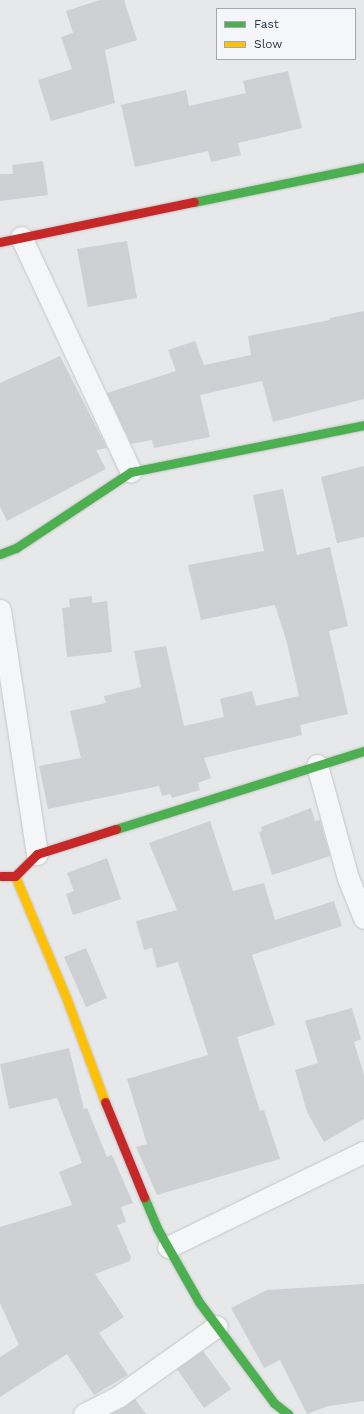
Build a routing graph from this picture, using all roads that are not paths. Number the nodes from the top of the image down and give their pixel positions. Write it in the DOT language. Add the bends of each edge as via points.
graph roads {
  1 [pos="364,167"];
  2 [pos="21,237"];
  3 [pos="0,242"];
  4 [pos="364,425"];
  5 [pos="131,472"];
  6 [pos="0,554"];
  7 [pos="0,610"];
  8 [pos="364,751"];
  9 [pos="317,765"];
  10 [pos="37,854"];
  11 [pos="0,876"];
  12 [pos="15,876"];
  13 [pos="364,918"];
  14 [pos="364,1152"];
  15 [pos="168,1247"];
  16 [pos="217,1326"];
  17 [pos="84,1414"];
  18 [pos="288,1414"];
  1 -- 2 [label="street"];
  2 -- 3 [label="street"];
  2 -- 5 [label="street"];
  4 -- 5 [label="street"];
  5 -- 6 [label="street" via="16,548"];
  7 -- 10 [label="street"];
  8 -- 9 [label="street"];
  9 -- 10 [label="street"];
  9 -- 13 [label="street" via="348,878"];
  10 -- 12 [label="street"];
  11 -- 12 [label="street"];
  12 -- 15 [label="street" via="67,1000 114,1127 157,1228"];
  14 -- 15 [label="street"];
  15 -- 16 [label="street" via="199,1302"];
  16 -- 17 [label="street" via="119,1396"];
  16 -- 18 [label="street" via="274,1403"];
}
